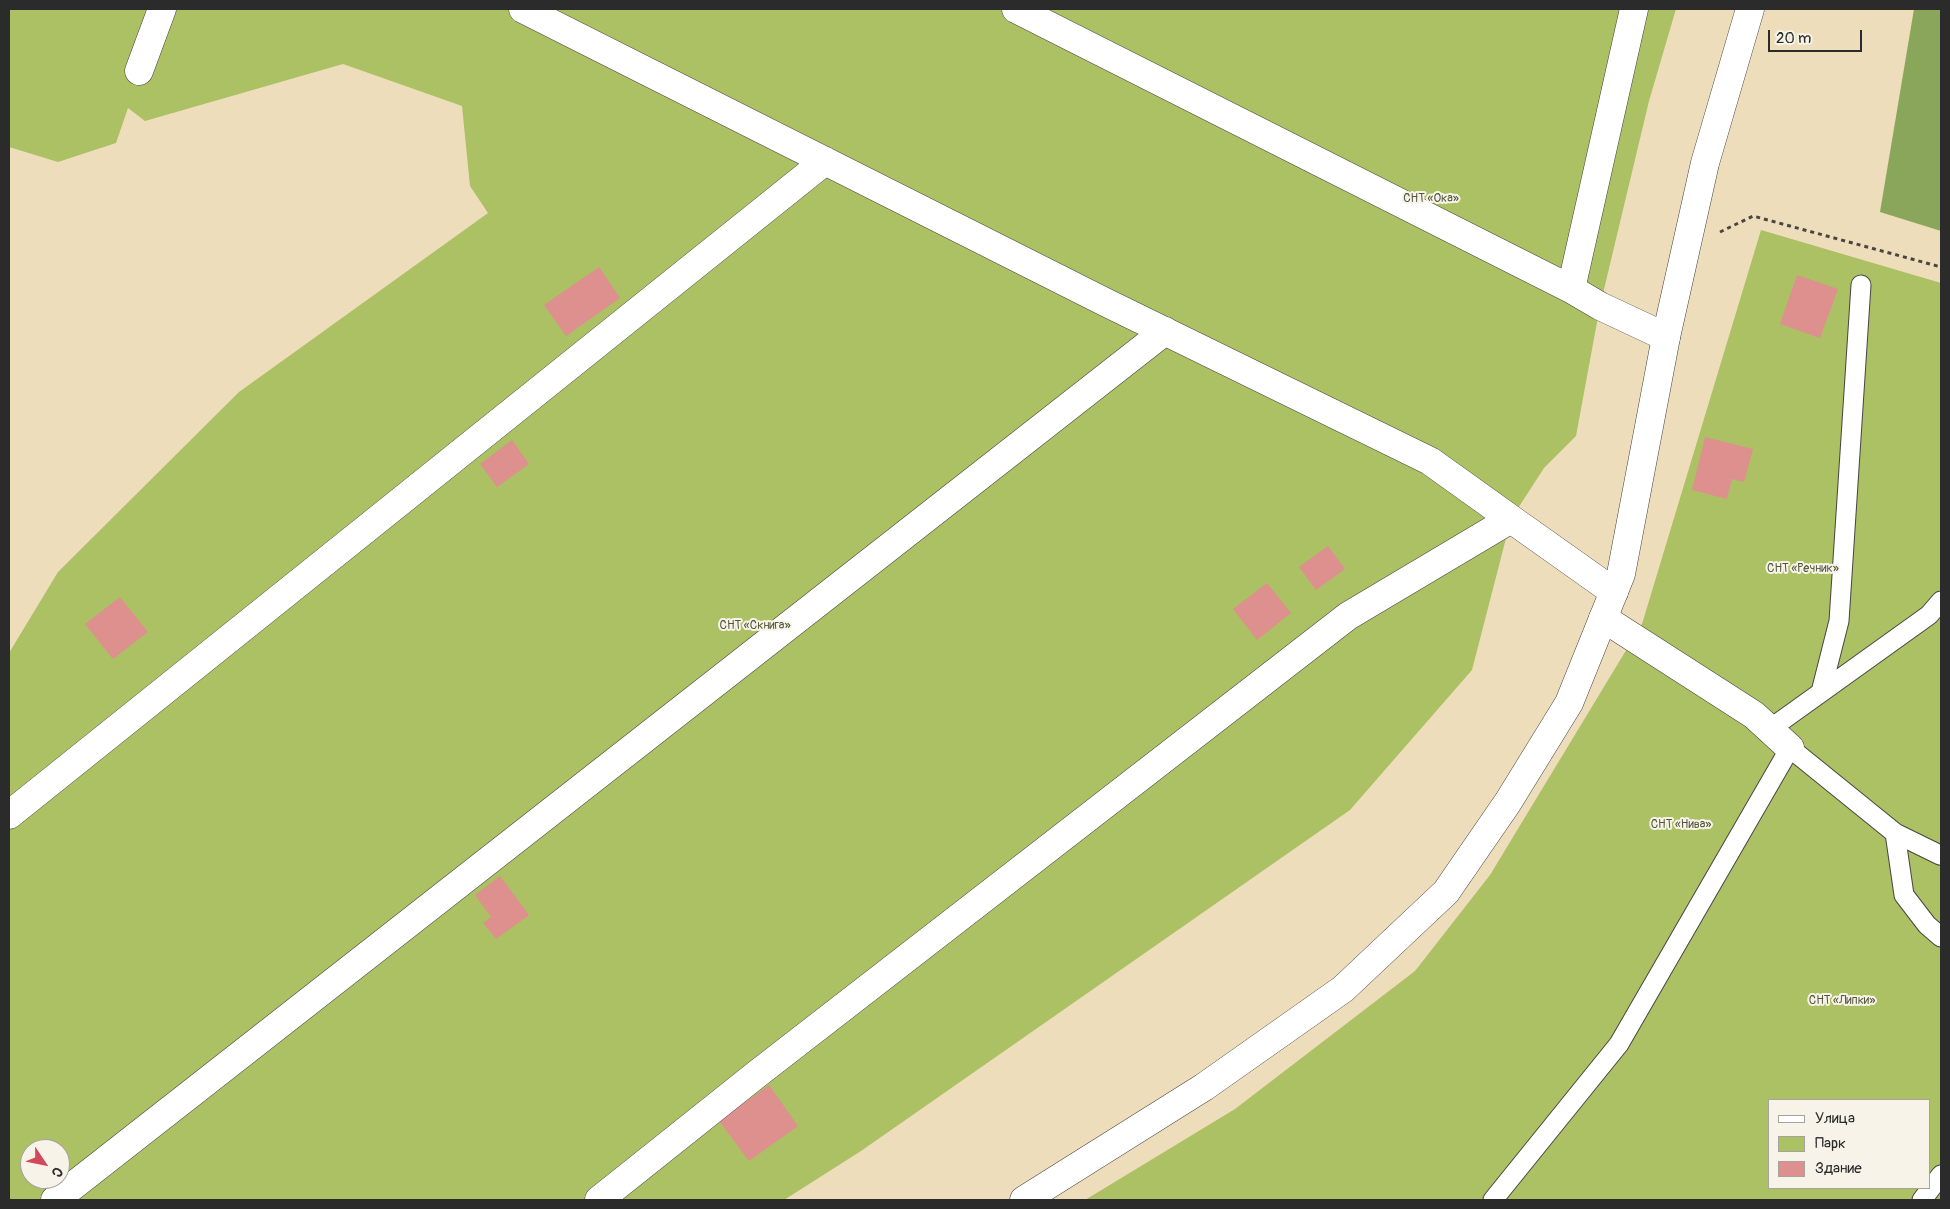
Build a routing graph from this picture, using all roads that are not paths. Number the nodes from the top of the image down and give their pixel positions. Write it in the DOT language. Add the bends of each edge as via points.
graph roads {
  1 [pos="162,9"];
  2 [pos="523,9"];
  3 [pos="1016,9"];
  4 [pos="1634,9"];
  5 [pos="1750,9"];
  6 [pos="139,71"];
  7 [pos="825,161"];
  8 [pos="1861,285"];
  9 [pos="1570,289"];
  10 [pos="1165,331"];
  11 [pos="1666,337"];
  12 [pos="1511,520"];
  13 [pos="1614,592"];
  14 [pos="1941,601"];
  15 [pos="1603,618"];
  16 [pos="1821,692"];
  17 [pos="1770,729"];
  18 [pos="1790,748"];
  19 [pos="9,815"];
  20 [pos="1895,833"];
  21 [pos="1941,854"];
  22 [pos="1941,937"];
  23 [pos="1941,1175"];
  24 [pos="56,1200"];
  25 [pos="599,1200"];
  26 [pos="1024,1200"];
  27 [pos="1493,1200"];
  28 [pos="1922,1200"];
  1 -- 6 [label="street"];
  2 -- 7 [label="street"];
  3 -- 9 [label="street"];
  4 -- 9 [label="street"];
  5 -- 11 [label="street" via="1705,163"];
  7 -- 10 [label="street"];
  7 -- 19 [label="street"];
  8 -- 16 [label="lane" via="1839,621"];
  9 -- 11 [label="street"];
  10 -- 12 [label="street" via="1430,461"];
  10 -- 24 [label="street"];
  11 -- 13 [label="street" via="1621,574"];
  12 -- 13 [label="street"];
  12 -- 25 [label="street" via="1348,616"];
  13 -- 15 [label="street"];
  14 -- 16 [label="lane" via="1929,615"];
  15 -- 17 [label="street" via="1754,715"];
  15 -- 26 [label="street" via="1569,703 1508,802 1446,892 1343,989 1204,1086"];
  16 -- 17 [label="lane"];
  17 -- 18 [label="street"];
  18 -- 20 [label="lane"];
  18 -- 27 [label="lane" via="1619,1044"];
  20 -- 21 [label="lane"];
  20 -- 22 [label="lane" via="1904,895 1927,925"];
  23 -- 28 [label="lane"];
}
